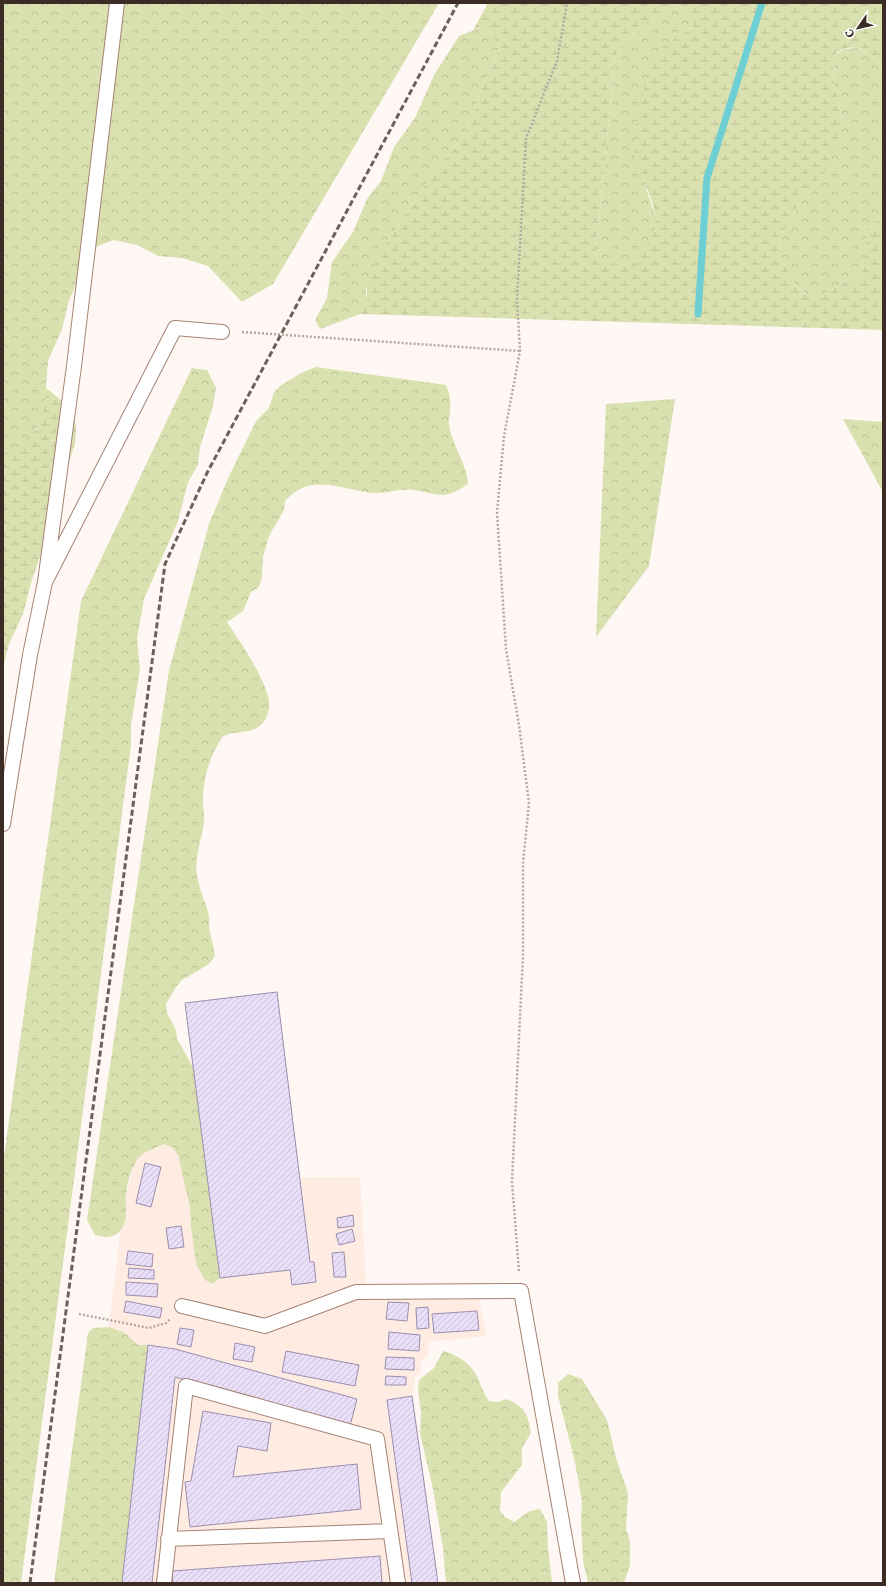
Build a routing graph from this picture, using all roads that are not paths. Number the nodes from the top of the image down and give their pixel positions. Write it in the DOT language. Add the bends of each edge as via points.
graph roads {
  1 [pos="117,3"];
  2 [pos="222,332"];
  3 [pos="45,582"];
  4 [pos="3,824"];
  5 [pos="182,1306"];
  6 [pos="390,1532"];
  7 [pos="168,1539"];
  8 [pos="164,1583"];
  9 [pos="398,1583"];
  10 [pos="573,1583"];
  1 -- 3 [label="lane" via="74,366"];
  2 -- 3 [label="lane" via="175,328"];
  3 -- 4 [label="lane" via="30,655"];
  5 -- 10 [label="lane" via="265,1326 356,1292 521,1292"];
  6 -- 7 [label="lane"];
  6 -- 7 [label="lane" via="377,1439 186,1386"];
  6 -- 9 [label="lane"];
  7 -- 8 [label="lane"];
}
